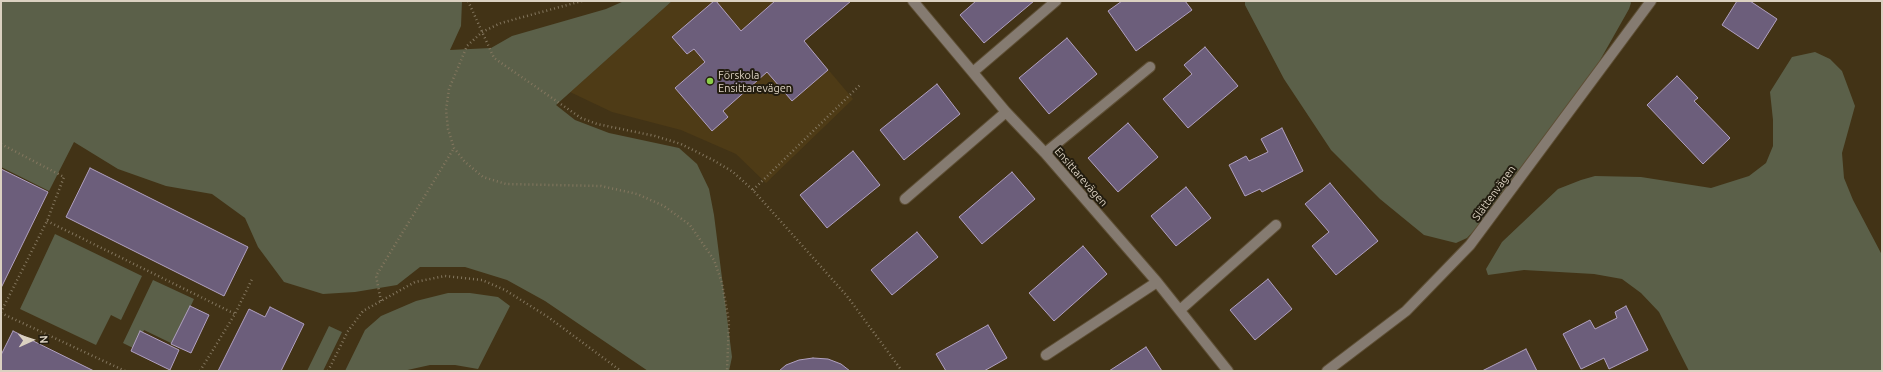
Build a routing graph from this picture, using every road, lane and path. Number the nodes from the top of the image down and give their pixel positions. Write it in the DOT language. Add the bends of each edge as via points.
graph roads {
  1 [pos="468,1"];
  2 [pos="582,1"];
  3 [pos="913,1"];
  4 [pos="1056,1"];
  5 [pos="1651,1"];
  6 [pos="482,32"];
  7 [pos="1150,67"];
  8 [pos="973,72"];
  9 [pos="861,84"];
  10 [pos="1006,112"];
  11 [pos="1,144"];
  12 [pos="454,148"];
  13 [pos="1045,154"];
  14 [pos="753,190"];
  15 [pos="905,199"];
  16 [pos="47,221"];
  17 [pos="1276,225"];
  18 [pos="253,277"];
  19 [pos="1157,282"];
  20 [pos="381,301"];
  21 [pos="1180,310"];
  22 [pos="1,313"];
  23 [pos="235,314"];
  24 [pos="1046,355"];
  25 [pos="125,371"];
  26 [pos="200,371"];
  27 [pos="328,371"];
  28 [pos="621,371"];
  29 [pos="727,371"];
  30 [pos="902,371"];
  31 [pos="1228,371"];
  32 [pos="1327,371"];
  1 -- 6 [label="path"];
  2 -- 6 [label="path" via="501,23"];
  3 -- 8 [label="street, Ensittarevägen"];
  4 -- 8 [label="street"];
  5 -- 32 [label="street, Slättenvägen" via="1470,245 1406,311"];
  6 -- 12 [label="path" via="467,46 449,89 446,110"];
  6 -- 14 [label="path" via="494,58 581,118 681,144 720,164"];
  7 -- 13 [label="street"];
  8 -- 10 [label="street, Ensittarevägen"];
  9 -- 14 [label="path"];
  10 -- 13 [label="street, Ensittarevägen"];
  10 -- 15 [label="street"];
  11 -- 16 [label="path" via="64,177"];
  12 -- 20 [label="path" via="376,276"];
  12 -- 29 [label="path" via="465,162 483,177 506,184 601,186 637,194 664,206 690,225 714,260 722,283 729,322"];
  13 -- 19 [label="street, Ensittarevägen"];
  14 -- 30 [label="path" via="847,296"];
  16 -- 22 [label="path"];
  16 -- 23 [label="path"];
  17 -- 21 [label="street"];
  18 -- 23 [label="path"];
  19 -- 21 [label="street, Ensittarevägen"];
  19 -- 24 [label="street"];
  20 -- 27 [label="path" via="363,311 355,321"];
  20 -- 28 [label="path" via="415,282 445,276 482,280 505,290 548,317"];
  21 -- 31 [label="street, Ensittarevägen"];
  22 -- 25 [label="path"];
  23 -- 26 [label="path"];
}
